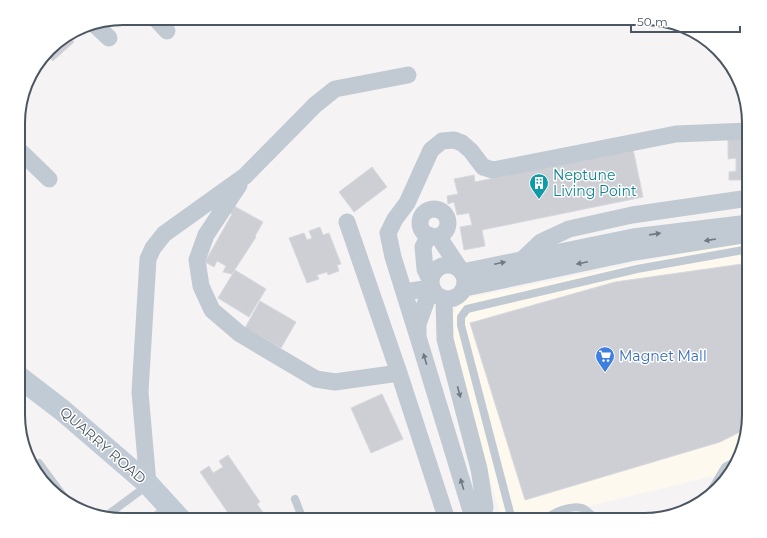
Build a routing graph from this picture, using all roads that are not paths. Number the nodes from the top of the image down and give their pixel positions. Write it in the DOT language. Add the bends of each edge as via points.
graph roads {
  1 [pos="161,25"];
  2 [pos="98,28"];
  3 [pos="167,31"];
  4 [pos="109,38"];
  5 [pos="408,75"];
  6 [pos="742,131"];
  7 [pos="25,156"];
  8 [pos="245,176"];
  9 [pos="49,179"];
  10 [pos="742,199"];
  11 [pos="431,203"];
  12 [pos="632,215"];
  13 [pos="347,222"];
  14 [pos="742,234"];
  15 [pos="742,235"];
  16 [pos="433,236"];
  17 [pos="634,245"];
  18 [pos="524,258"];
  19 [pos="463,280"];
  20 [pos="435,289"];
  21 [pos="404,292"];
  22 [pos="418,337"];
  23 [pos="399,373"];
  24 [pos="25,382"];
  25 [pos="38,463"];
  26 [pos="729,464"];
  27 [pos="717,480"];
  28 [pos="54,484"];
  29 [pos="148,484"];
  30 [pos="295,499"];
  31 [pos="111,512"];
  32 [pos="175,513"];
  33 [pos="300,513"];
  34 [pos="445,513"];
  35 [pos="471,513"];
  36 [pos="484,513"];
  37 [pos="510,513"];
  38 [pos="554,513"];
  39 [pos="588,513"];
  1 -- 3 [label="street"];
  2 -- 4 [label="street"];
  5 -- 8 [label="street" via="336,89 315,105"];
  6 -- 21 [label="street" via="676,134 493,170 483,167 462,143 454,140 442,141 431,150 407,203 394,219 388,233"];
  7 -- 9 [label="street"];
  8 -- 23 [label="street" via="206,235 197,260 201,286 212,310 240,334 316,379 335,382"];
  8 -- 29 [label="street" via="164,234 148,259 140,392"];
  10 -- 12 [label="street"];
  11 -- 16 [label="street" via="420,222 422,230"];
  12 -- 17 [label="street"];
  12 -- 18 [label="street" via="569,229 541,242"];
  13 -- 23 [label="street"];
  14 -- 17 [label="street"];
  15 -- 37 [label="lane" via="637,269 467,309 461,317 461,325"];
  16 -- 19 [label="street"];
  16 -- 20 [label="street" via="423,247 426,269"];
  17 -- 18 [label="street"];
  17 -- 19 [label="street, one-way"];
  19 -- 18 [label="street, one-way"];
  19 -- 20 [label="street" via="460,295 452,299"];
  19 -- 20 [label="street" via="456,266 439,266 433,272"];
  20 -- 21 [label="street"];
  20 -- 22 [label="street" via="418,324"];
  20 -- 36 [label="street, one-way" via="445,340 479,469 485,506"];
  21 -- 22 [label="street"];
  35 -- 22 [label="street, one-way"];
  23 -- 34 [label="street"];
  24 -- 29 [label="main road, QUARRY ROAD"];
  25 -- 28 [label="lane"];
  26 -- 27 [label="lane" via="725,466"];
  29 -- 31 [label="lane"];
  29 -- 32 [label="main road, QUARRY ROAD"];
  30 -- 33 [label="lane"];
  38 -- 39 [label="lane" via="574,507"];
}
